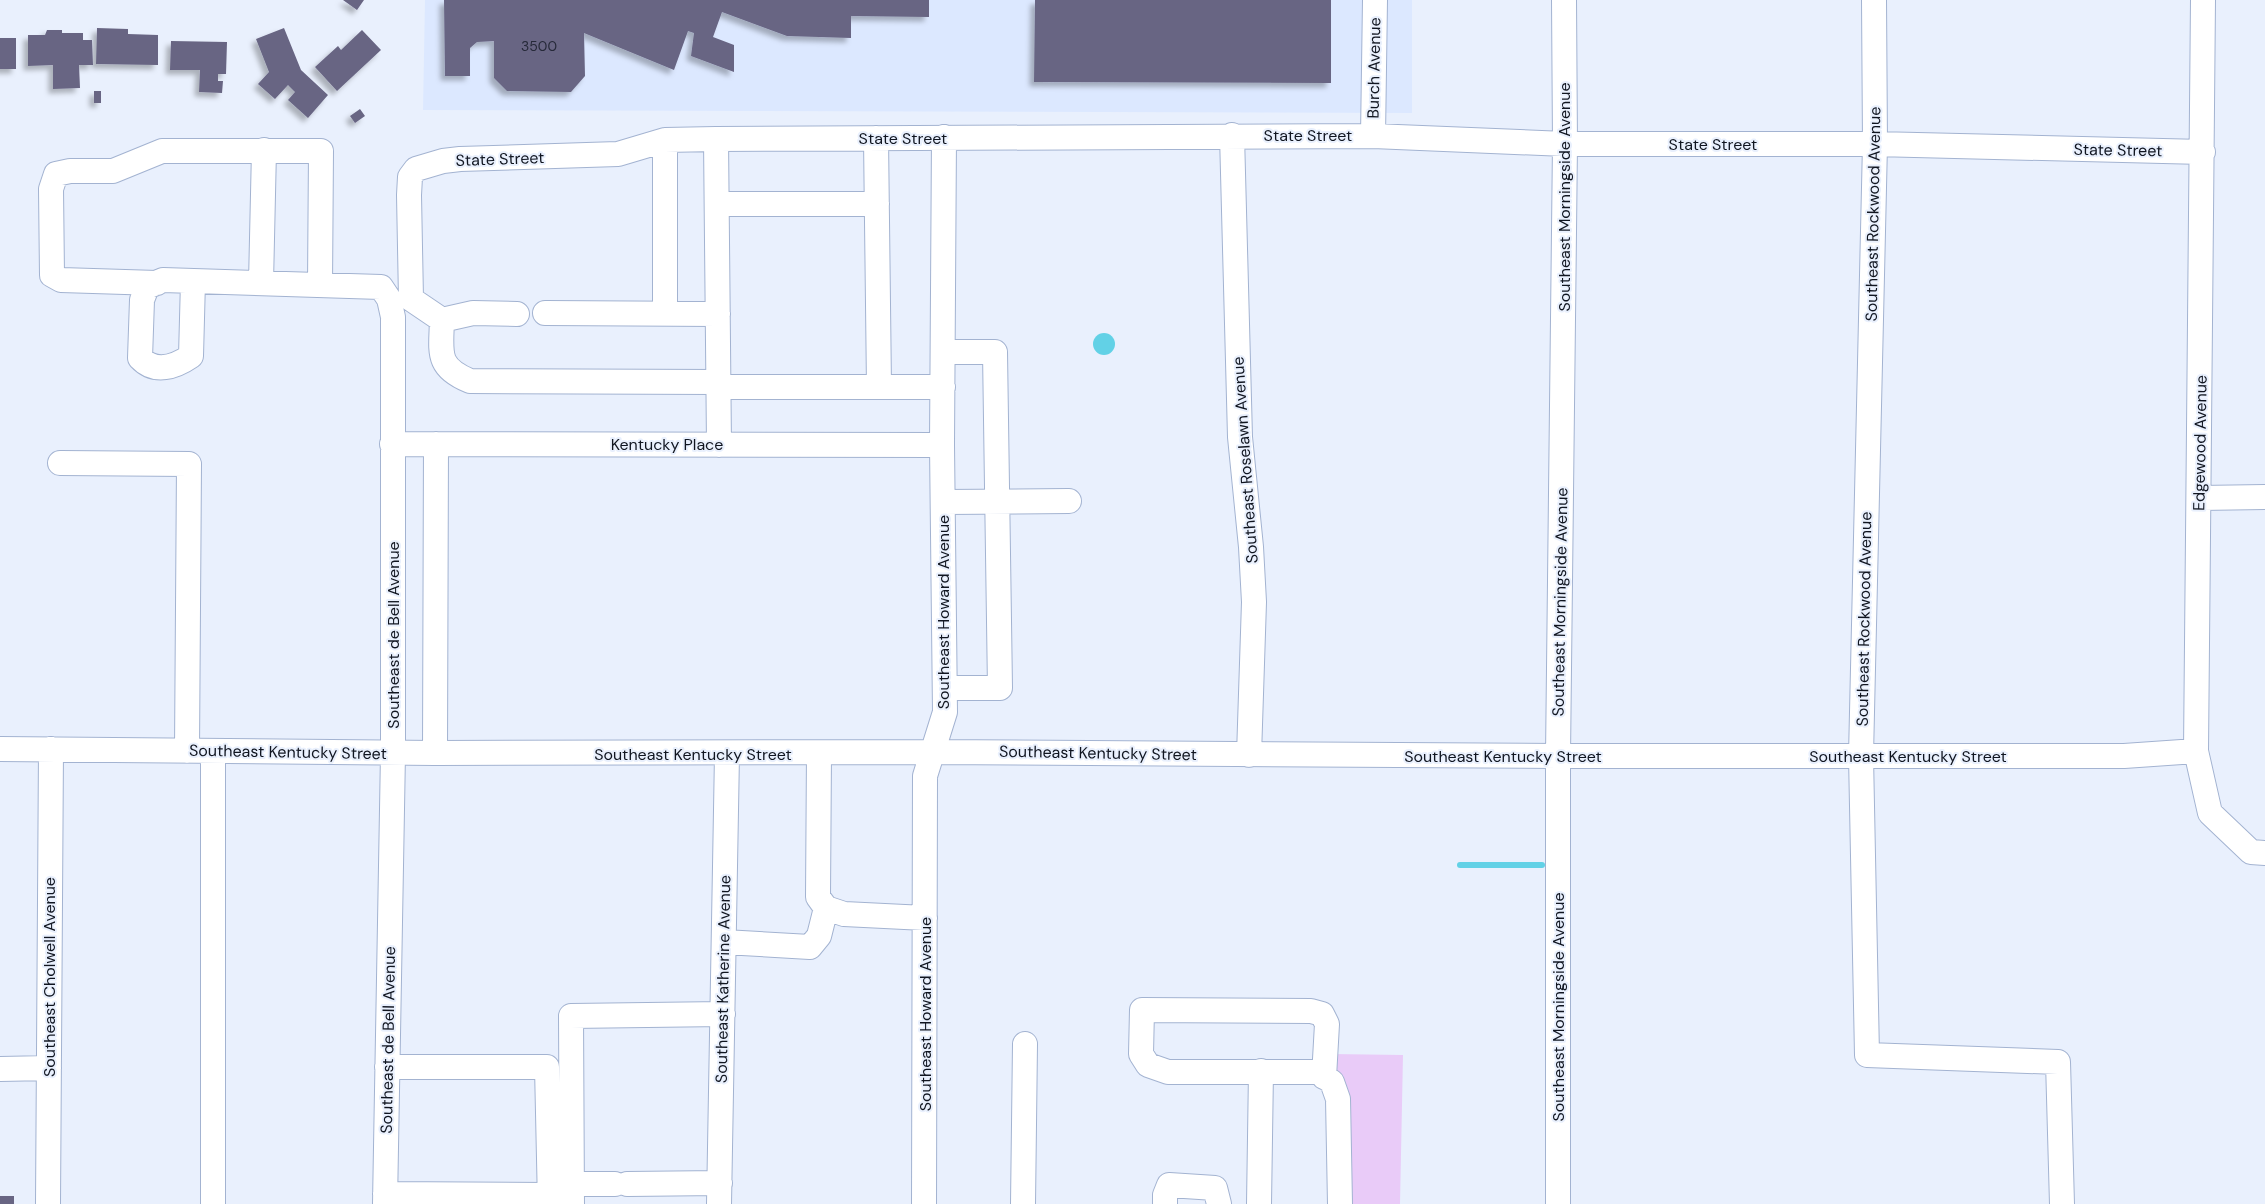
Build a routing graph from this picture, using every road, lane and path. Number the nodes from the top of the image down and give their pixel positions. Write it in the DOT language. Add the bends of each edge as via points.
graph roads {
  1 [pos="1375,0"];
  2 [pos="1564,0"];
  3 [pos="1874,0"];
  4 [pos="2203,0"];
  5 [pos="1232,135"];
  6 [pos="1373,136"];
  7 [pos="944,137"];
  8 [pos="876,138"];
  9 [pos="716,139"];
  10 [pos="665,140"];
  11 [pos="1565,144"];
  12 [pos="1875,144"];
  13 [pos="264,150"];
  14 [pos="2203,152"];
  15 [pos="716,204"];
  16 [pos="877,204"];
  17 [pos="193,282"];
  18 [pos="157,283"];
  19 [pos="261,283"];
  20 [pos="320,284"];
  21 [pos="545,313"];
  22 [pos="665,313"];
  23 [pos="516,314"];
  24 [pos="718,314"];
  25 [pos="442,320"];
  26 [pos="943,352"];
  27 [pos="718,384"];
  28 [pos="880,387"];
  29 [pos="943,387"];
  30 [pos="392,444"];
  31 [pos="436,444"];
  32 [pos="719,444"];
  33 [pos="942,445"];
  34 [pos="60,462"];
  35 [pos="2265,497"];
  36 [pos="2200,498"];
  37 [pos="1068,500"];
  38 [pos="943,502"];
  39 [pos="997,502"];
  40 [pos="945,688"];
  41 [pos="0,749"];
  42 [pos="51,749"];
  43 [pos="187,751"];
  44 [pos="213,751"];
  45 [pos="2196,751"];
  46 [pos="932,752"];
  47 [pos="393,753"];
  48 [pos="819,753"];
  49 [pos="435,754"];
  50 [pos="727,754"];
  51 [pos="1249,755"];
  52 [pos="1558,756"];
  53 [pos="1861,756"];
  54 [pos="2265,853"];
  55 [pos="826,908"];
  56 [pos="925,918"];
  57 [pos="724,942"];
  58 [pos="722,1014"];
  59 [pos="1025,1044"];
  60 [pos="0,1068"];
  61 [pos="49,1068"];
  62 [pos="387,1068"];
  63 [pos="1261,1071"];
  64 [pos="1324,1077"];
  65 [pos="572,1194"];
  66 [pos="719,1194"];
  67 [pos="385,1199"];
  68 [pos="550,1199"];
  69 [pos="48,1204"];
  70 [pos="213,1204"];
  71 [pos="924,1204"];
  72 [pos="1023,1204"];
  73 [pos="1165,1204"];
  74 [pos="1219,1204"];
  75 [pos="1259,1204"];
  76 [pos="1340,1204"];
  77 [pos="1558,1204"];
  78 [pos="2062,1204"];
  1 -- 6 [label="street, Burch Avenue"];
  2 -- 11 [label="street, Southeast Morningside Avenue"];
  3 -- 12 [label="street, Southeast Rockwood Avenue"];
  4 -- 14 [label="street, Edgewood Avenue"];
  5 -- 6 [label="street, State Street"];
  5 -- 7 [label="street, State Street"];
  5 -- 51 [label="street, Southeast Roselawn Avenue" via="1240,437 1254,602"];
  6 -- 11 [label="street, State Street"];
  7 -- 8 [label="street, State Street"];
  7 -- 26 [label="street, Southeast Howard Avenue"];
  8 -- 9 [label="street, State Street"];
  8 -- 16 [label="street"];
  9 -- 10 [label="street, State Street"];
  9 -- 15 [label="street"];
  10 -- 22 [label="street"];
  10 -- 25 [label="street, State Street" via="618,154 460,159 416,168 410,177 409,195 411,299"];
  11 -- 12 [label="street, State Street"];
  11 -- 52 [label="street, Southeast Morningside Avenue"];
  12 -- 14 [label="street, State Street"];
  12 -- 53 [label="street, Southeast Rockwood Avenue"];
  13 -- 18 [label="street, Southeast de Bell Avenue" via="162,151 113,171 56,174 51,189 52,275 61,280"];
  13 -- 19 [label="street"];
  13 -- 20 [label="street" via="322,151"];
  14 -- 36 [label="street, Edgewood Avenue"];
  15 -- 16 [label="street"];
  15 -- 24 [label="street"];
  16 -- 28 [label="street"];
  17 -- 18 [label="street, Southeast de Bell Avenue" via="163,280"];
  17 -- 18 [label="street" via="191,356 164,369 146,365 140,358 142,300 147,287"];
  17 -- 19 [label="street, Southeast de Bell Avenue"];
  19 -- 20 [label="street, Southeast de Bell Avenue"];
  20 -- 30 [label="street, Southeast de Bell Avenue" via="382,287 389,299 394,317"];
  21 -- 22 [label="street"];
  22 -- 24 [label="street"];
  23 -- 25 [label="street" via="473,313"];
  24 -- 27 [label="street"];
  25 -- 27 [label="street" via="443,362 453,374 470,381"];
  26 -- 29 [label="street, Southeast Howard Avenue"];
  26 -- 39 [label="street" via="995,352"];
  27 -- 28 [label="street"];
  27 -- 32 [label="street"];
  28 -- 29 [label="street"];
  29 -- 33 [label="street, Southeast Howard Avenue"];
  30 -- 31 [label="street, Kentucky Place"];
  30 -- 47 [label="street, Southeast de Bell Avenue"];
  31 -- 32 [label="street, Kentucky Place"];
  31 -- 49 [label="street"];
  32 -- 33 [label="street, Kentucky Place"];
  33 -- 38 [label="street, Southeast Howard Avenue"];
  34 -- 43 [label="street" via="189,464"];
  35 -- 36 [label="street"];
  36 -- 45 [label="street, Edgewood Avenue"];
  37 -- 39 [label="street"];
  38 -- 39 [label="street"];
  38 -- 40 [label="street, Southeast Howard Avenue"];
  39 -- 40 [label="street" via="1000,688"];
  40 -- 46 [label="street, Southeast Howard Avenue" via="946,712"];
  41 -- 42 [label="street, Southeast Kentucky Street"];
  42 -- 43 [label="street, Southeast Kentucky Street"];
  42 -- 61 [label="street, Southeast Cholwell Avenue"];
  43 -- 44 [label="street, Southeast Kentucky Street"];
  44 -- 47 [label="street, Southeast Kentucky Street"];
  44 -- 70 [label="street"];
  45 -- 53 [label="street, Southeast Kentucky Street" via="2124,756"];
  45 -- 54 [label="street, Edgewood Avenue" via="2210,813 2250,852"];
  46 -- 48 [label="street, Southeast Kentucky Street"];
  46 -- 51 [label="street, Southeast Kentucky Street"];
  46 -- 56 [label="street, Southeast Howard Avenue" via="925,776"];
  47 -- 49 [label="street, Southeast Kentucky Street"];
  47 -- 62 [label="street, Southeast de Bell Avenue"];
  48 -- 50 [label="street, Southeast Kentucky Street"];
  48 -- 55 [label="street" via="818,897"];
  49 -- 50 [label="street, Southeast Kentucky Street"];
  50 -- 57 [label="street, Southeast Katherine Avenue"];
  51 -- 52 [label="street, Southeast Kentucky Street"];
  52 -- 53 [label="street, Southeast Kentucky Street"];
  52 -- 77 [label="street, Southeast Morningside Avenue"];
  53 -- 78 [label="street, Southeast Rockwood Avenue" via="1867,1055 2058,1062"];
  55 -- 56 [label="street" via="844,914"];
  55 -- 57 [label="street" via="819,936 810,947"];
  56 -- 71 [label="street, Southeast Howard Avenue"];
  57 -- 58 [label="street, Southeast Katherine Avenue"];
  58 -- 65 [label="street" via="571,1016"];
  58 -- 66 [label="street, Southeast Katherine Avenue"];
  59 -- 72 [label="street"];
  60 -- 61 [label="street"];
  61 -- 69 [label="street, Southeast Cholwell Avenue"];
  62 -- 67 [label="street, Southeast de Bell Avenue"];
  62 -- 68 [label="street" via="547,1067"];
  63 -- 64 [label="street" via="1318,1072"];
  63 -- 64 [label="street" via="1168,1072 1148,1065 1141,1054 1142,1010 1311,1011 1322,1014 1327,1024"];
  63 -- 75 [label="street"];
  64 -- 76 [label="street" via="1332,1082 1338,1099"];
  65 -- 66 [label="street" via="621,1184"];
  67 -- 68 [label="street"];
  73 -- 74 [label="street" via="1169,1186 1215,1188"];
}
